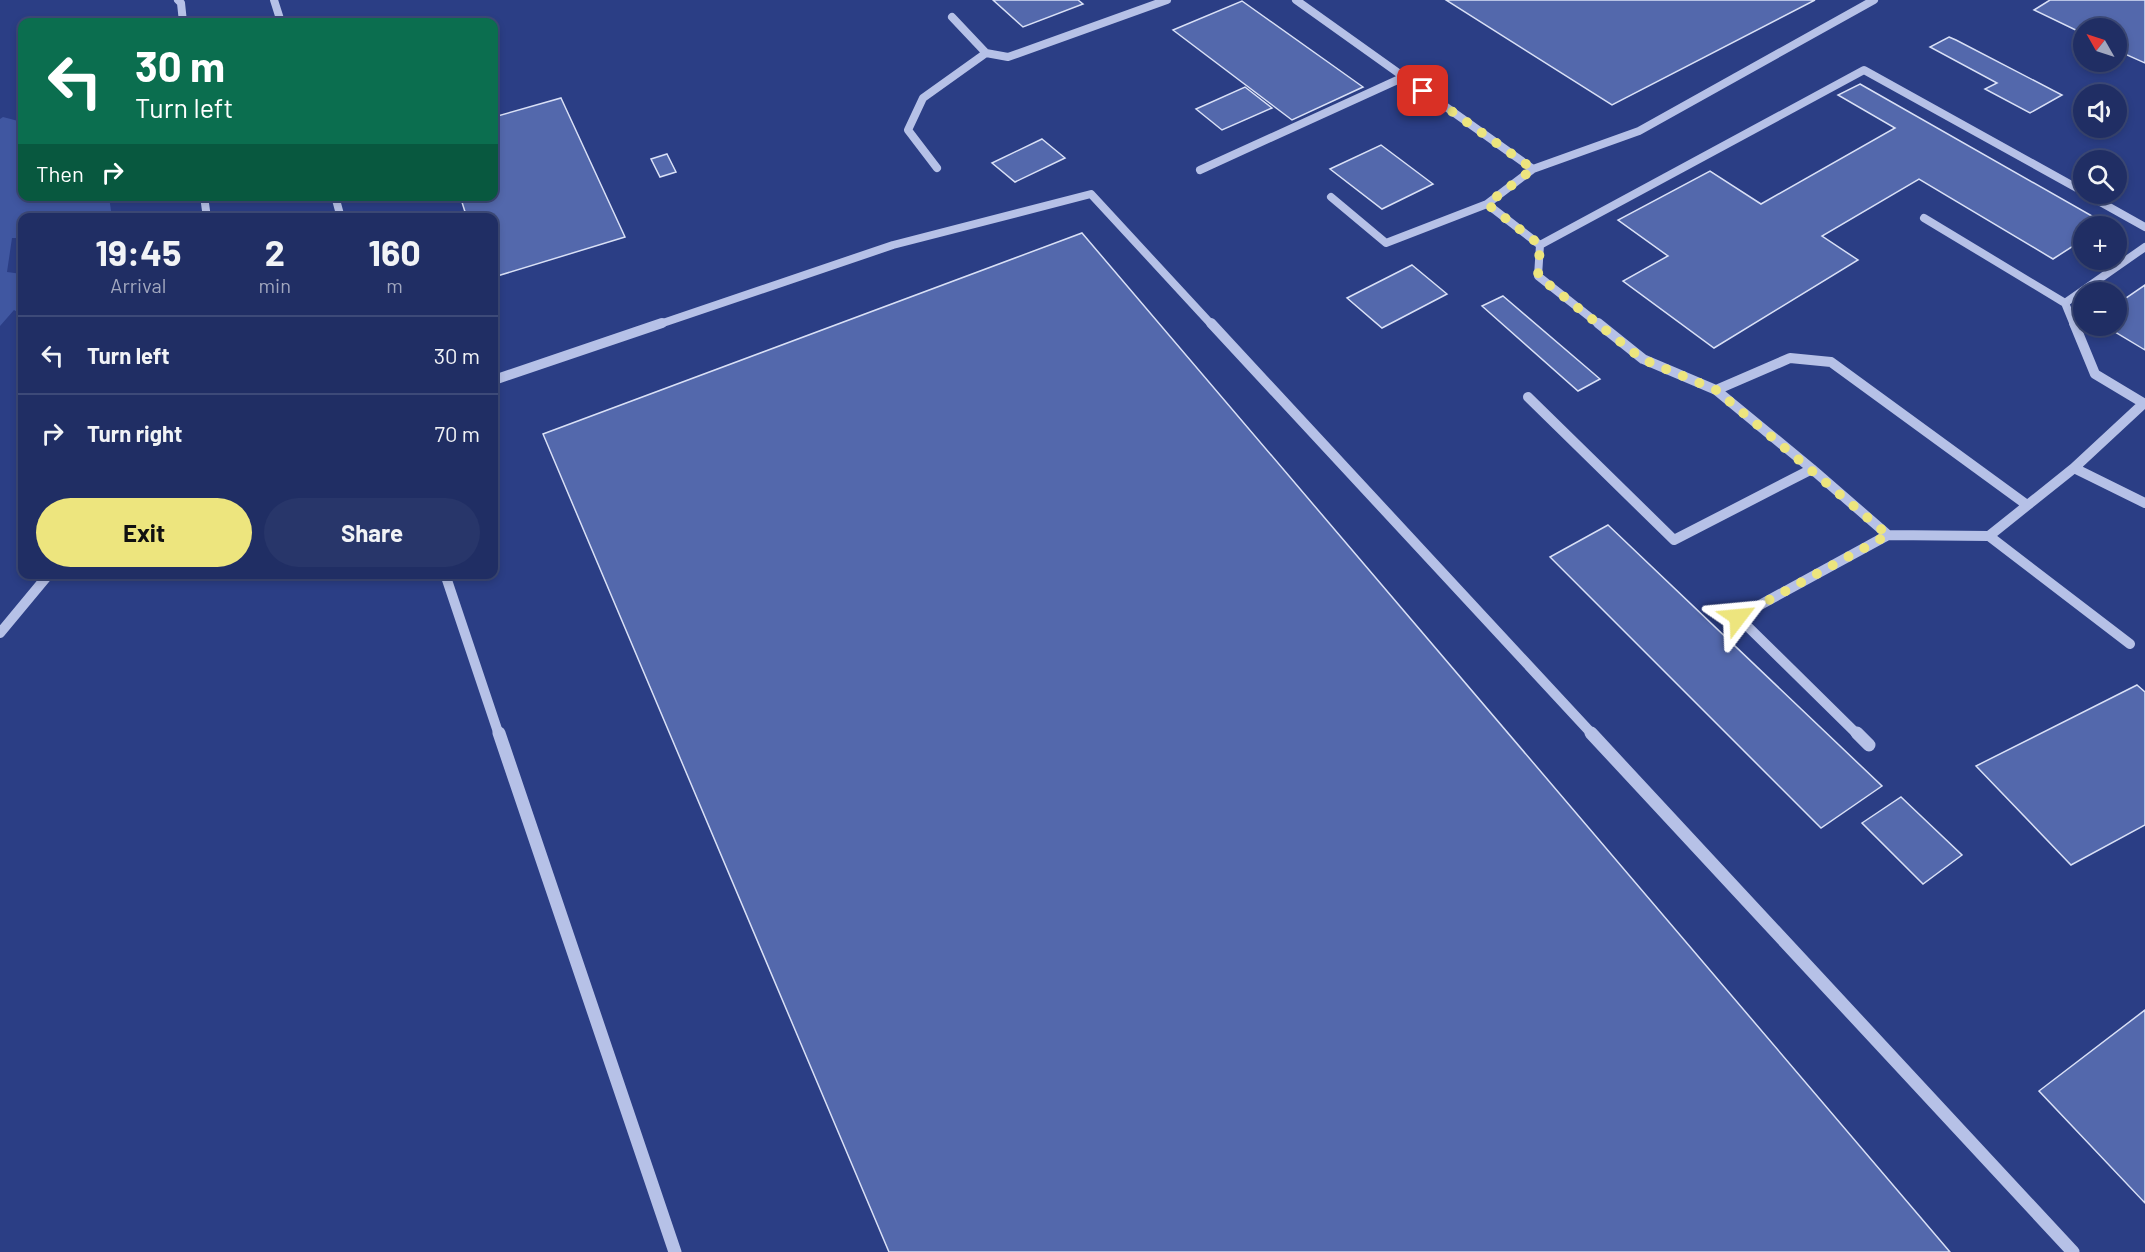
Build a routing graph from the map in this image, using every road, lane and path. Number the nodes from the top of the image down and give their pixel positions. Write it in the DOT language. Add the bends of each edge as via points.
graph roads {
  1 [pos="178,0"];
  2 [pos="274,0"];
  3 [pos="1167,0"];
  4 [pos="1296,0"];
  5 [pos="1874,0"];
  6 [pos="952,17"];
  7 [pos="183,18"];
  8 [pos="280,18"];
  9 [pos="986,53"];
  10 [pos="1404,78"];
  11 [pos="937,168"];
  12 [pos="1533,169"];
  13 [pos="1200,170"];
  14 [pos="2073,186"];
  15 [pos="1331,197"];
  16 [pos="1487,204"];
  17 [pos="2105,204"];
  18 [pos="1924,218"];
  19 [pos="2145,226"];
  20 [pos="1540,245"];
  21 [pos="2145,247"];
  22 [pos="2064,303"];
  23 [pos="498,379"];
  24 [pos="1716,390"];
  25 [pos="1528,397"];
  26 [pos="2144,404"];
  27 [pos="2074,468"];
  28 [pos="1812,469"];
  29 [pos="2145,503"];
  30 [pos="2027,505"];
  31 [pos="1888,535"];
  32 [pos="1989,536"];
  33 [pos="45,579"];
  34 [pos="447,579"];
  35 [pos="0,633"];
  36 [pos="2130,644"];
  37 [pos="1869,745"];
  38 [pos="675,1252"];
  39 [pos="2073,1252"];
  1 -- 7 [label="lane"];
  2 -- 8 [label="lane"];
  3 -- 9 [label="lane" via="1008,57"];
  4 -- 10 [label="lane"];
  5 -- 12 [label="lane" via="1639,131"];
  6 -- 9 [label="lane"];
  9 -- 11 [label="lane" via="923,98 908,129"];
  10 -- 12 [label="lane"];
  10 -- 13 [label="lane"];
  12 -- 16 [label="lane"];
  14 -- 20 [label="lane" via="1864,70"];
  15 -- 16 [label="lane" via="1386,243"];
  16 -- 20 [label="lane"];
  17 -- 19 [label="lane"];
  18 -- 22 [label="lane"];
  20 -- 24 [label="lane" via="1538,276 1642,359"];
  21 -- 22 [label="lane"];
  22 -- 26 [label="lane" via="2095,374"];
  23 -- 39 [label="lane" via="894,245 1091,194"];
  24 -- 28 [label="lane"];
  24 -- 30 [label="lane" via="1790,358 1831,362"];
  25 -- 28 [label="lane" via="1674,540"];
  26 -- 27 [label="lane"];
  27 -- 29 [label="lane"];
  27 -- 30 [label="lane"];
  28 -- 31 [label="lane"];
  30 -- 32 [label="lane"];
  31 -- 32 [label="lane"];
  31 -- 37 [label="lane" via="1738,617"];
  32 -- 36 [label="lane"];
  33 -- 35 [label="lane"];
  34 -- 38 [label="lane"];
}
